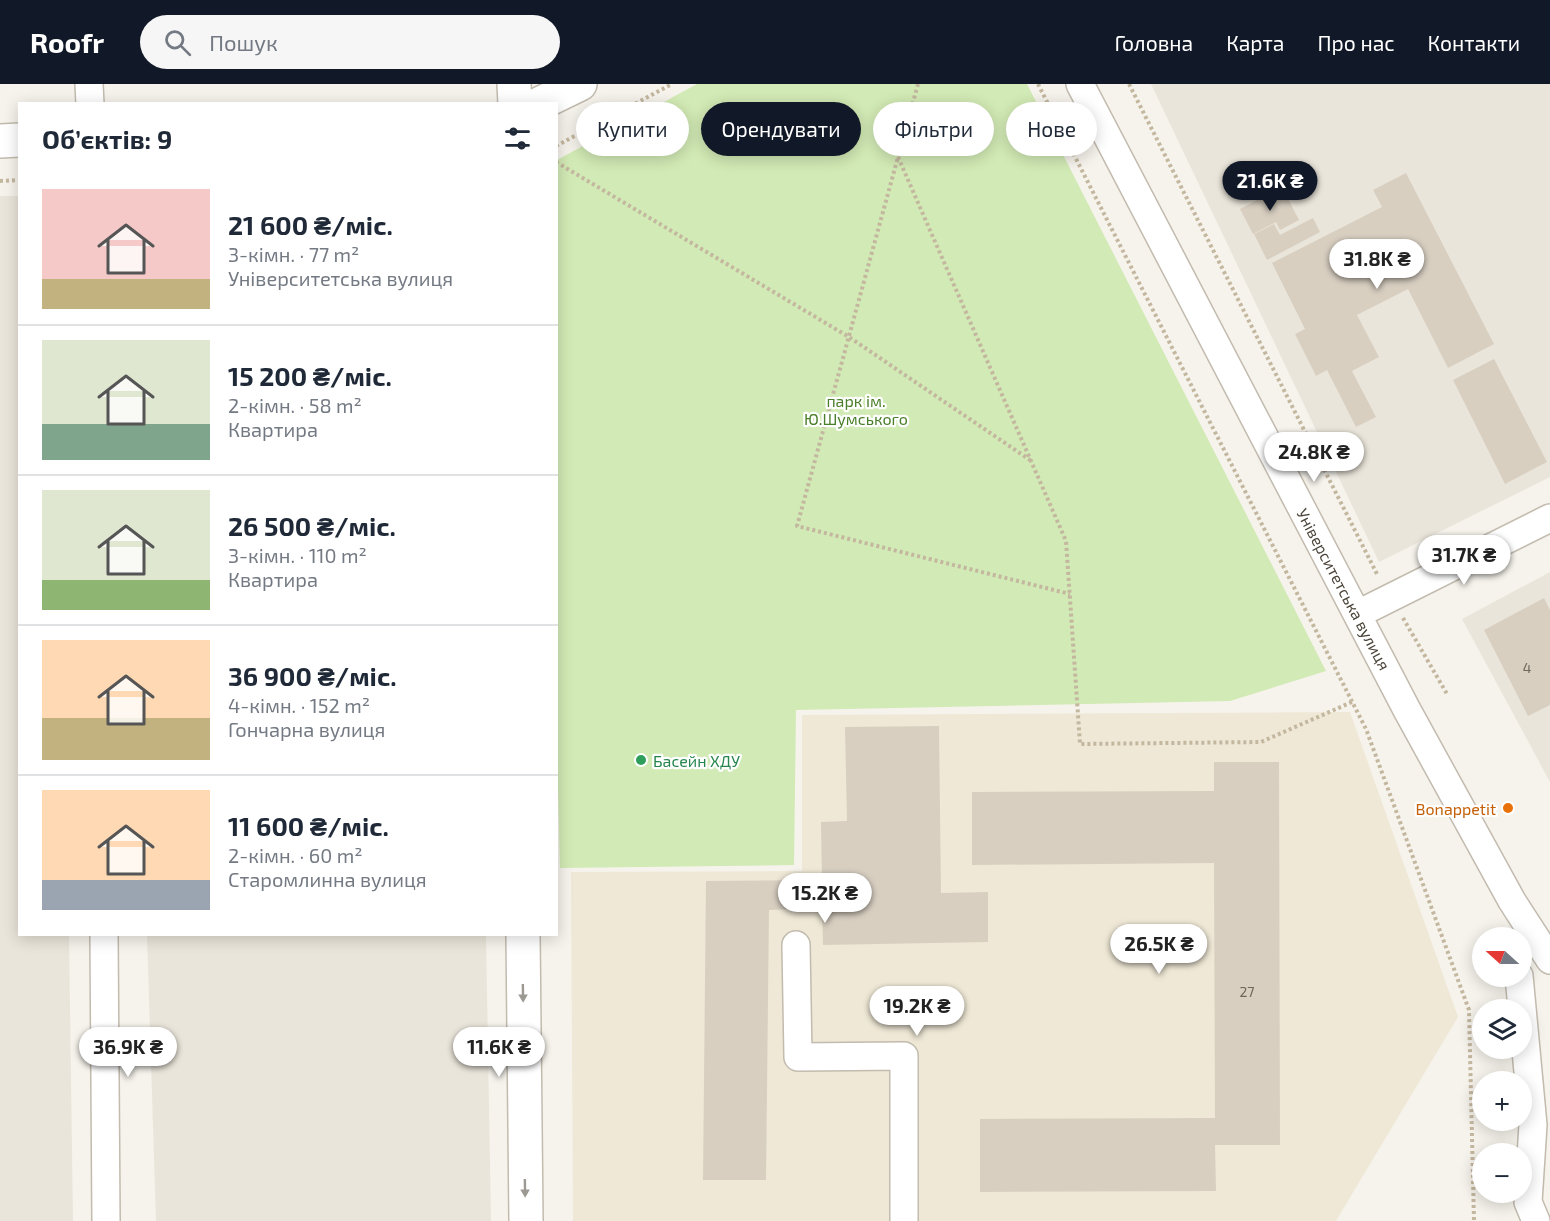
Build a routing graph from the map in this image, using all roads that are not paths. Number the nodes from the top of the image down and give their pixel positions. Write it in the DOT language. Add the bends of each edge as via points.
graph roads {
  1 [pos="89,84"];
  2 [pos="514,84"];
  3 [pos="580,84"];
  4 [pos="1080,84"];
  5 [pos="90,102"];
  6 [pos="515,102"];
  7 [pos="544,102"];
  8 [pos="18,140"];
  9 [pos="0,141"];
  10 [pos="1550,518"];
  11 [pos="1358,614"];
  12 [pos="1512,901"];
  13 [pos="1514,927"];
  14 [pos="104,936"];
  15 [pos="523,936"];
  16 [pos="796,945"];
  17 [pos="1550,960"];
  18 [pos="1520,987"];
  19 [pos="1550,1137"];
  20 [pos="1531,1143"];
  21 [pos="1532,1158"];
  22 [pos="106,1221"];
  23 [pos="526,1221"];
  24 [pos="904,1221"];
  1 -- 5 [label="street"];
  2 -- 6 [label="street"];
  3 -- 7 [label="street"];
  4 -- 11 [label="street, Університетська вулиця"];
  8 -- 9 [label="street"];
  10 -- 11 [label="street"];
  11 -- 12 [label="street, Університетська вулиця"];
  12 -- 13 [label="street, Університетська вулиця"];
  12 -- 17 [label="street, Університетська вулиця"];
  14 -- 22 [label="street"];
  15 -- 23 [label="street, one-way"];
  16 -- 24 [label="street" via="798,1057 904,1056"];
  18 -- 20 [label="street"];
  19 -- 21 [label="street"];
}
